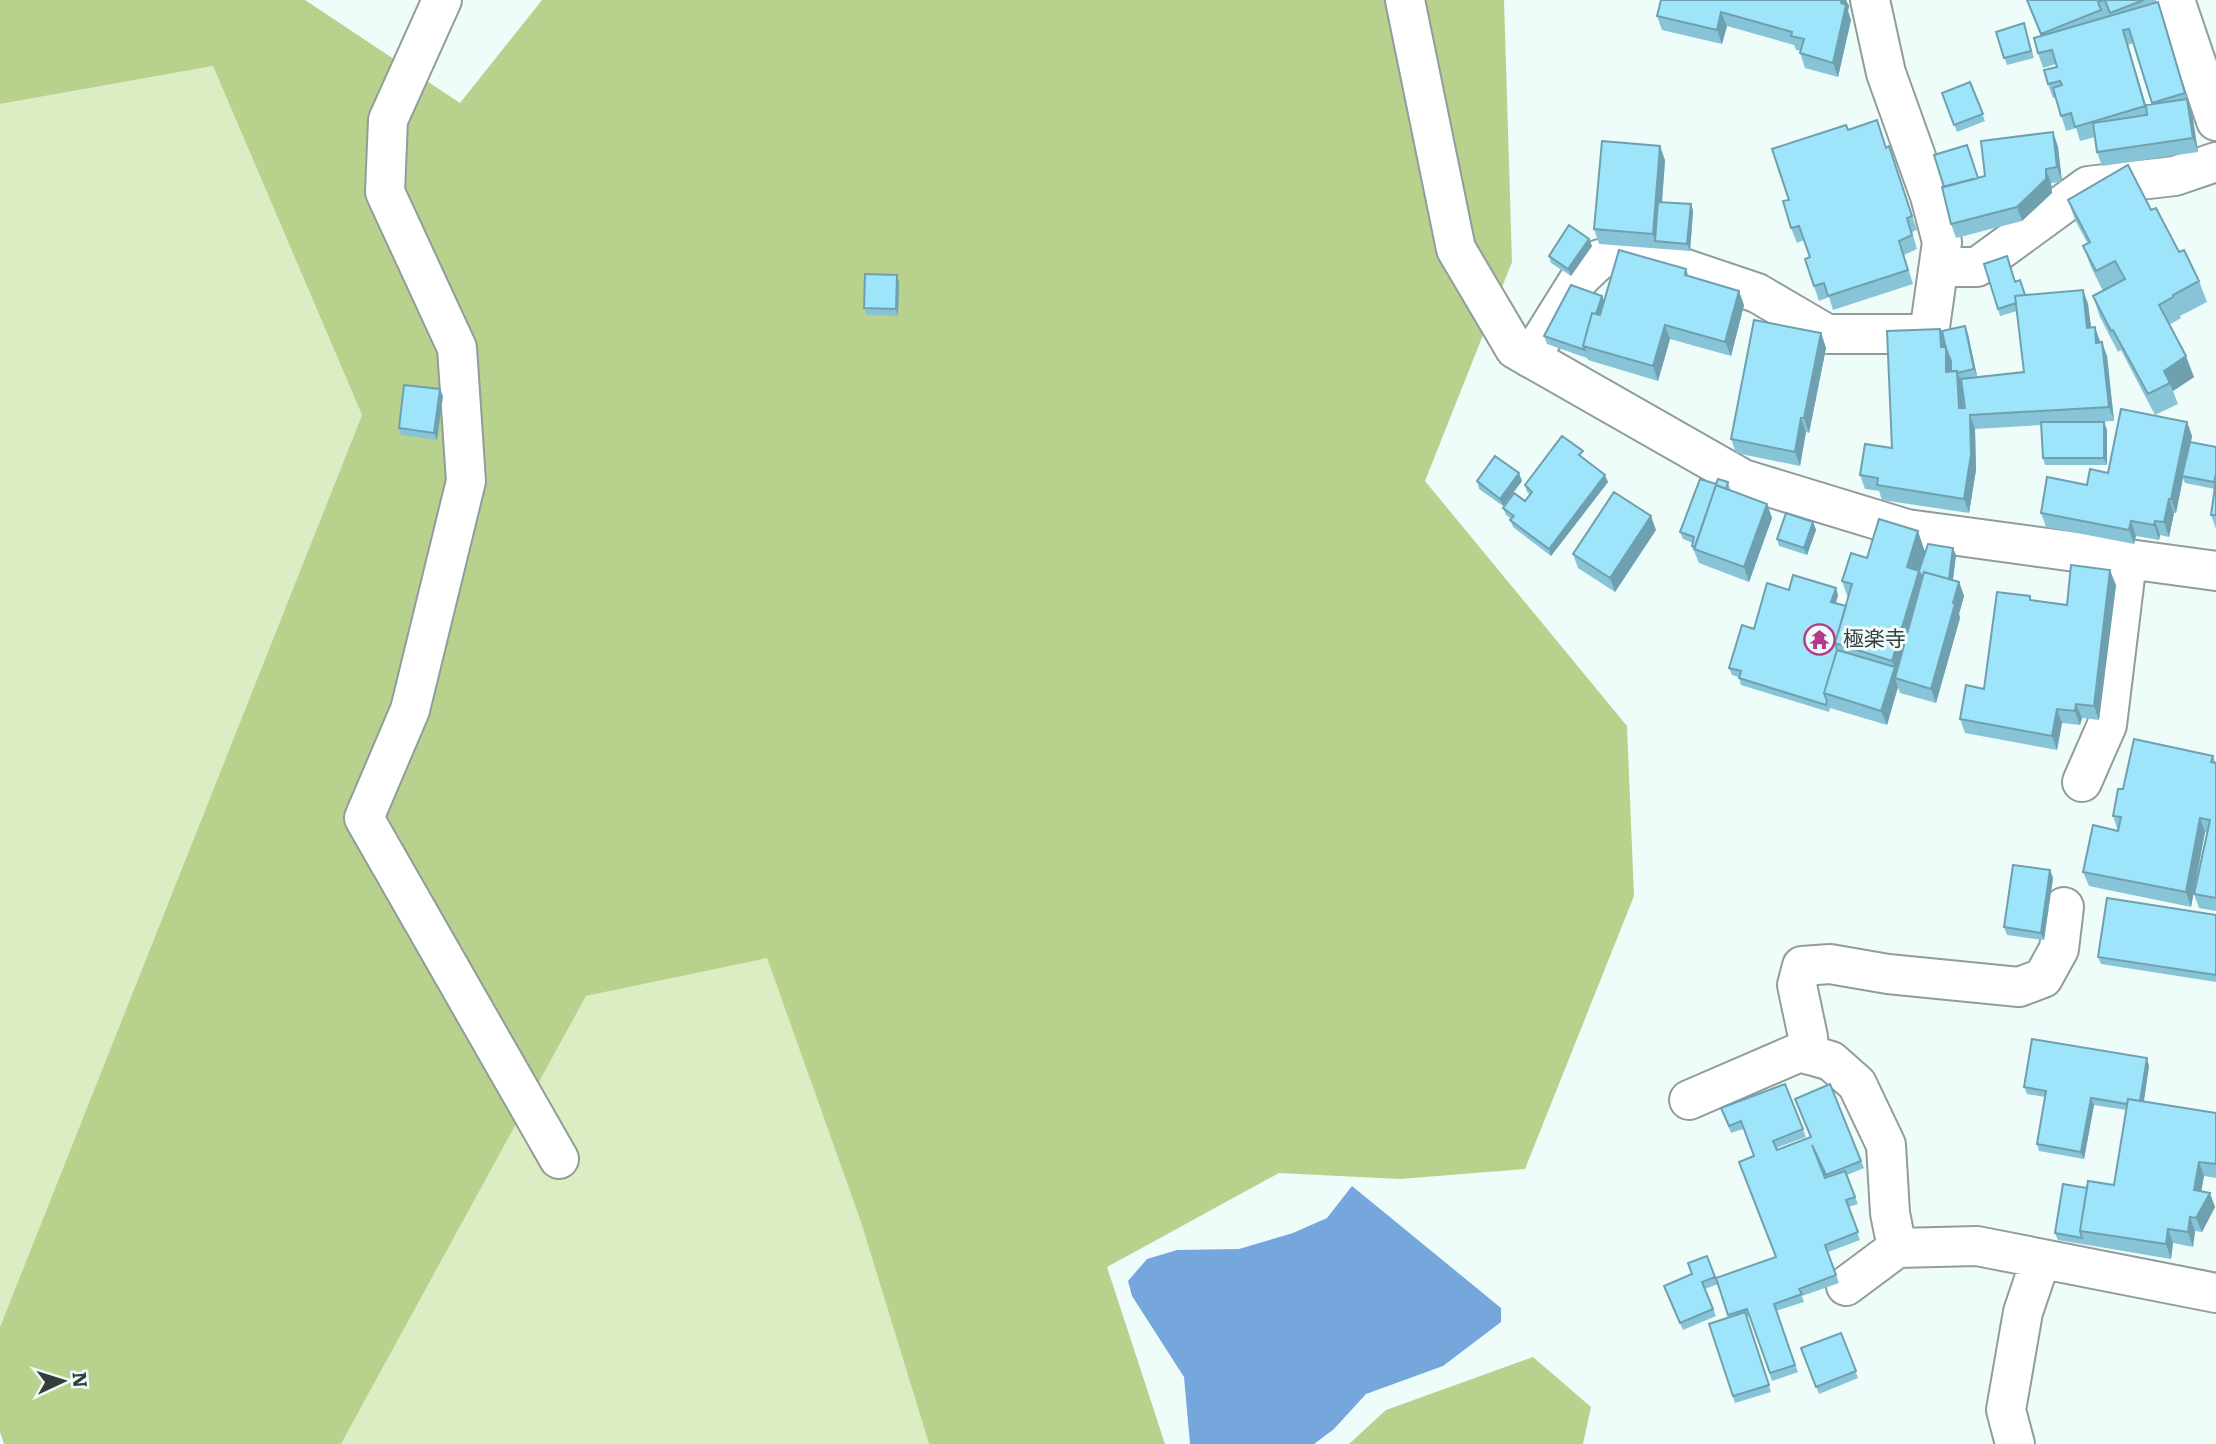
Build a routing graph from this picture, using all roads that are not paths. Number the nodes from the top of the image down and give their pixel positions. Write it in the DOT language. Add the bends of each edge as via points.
graph roads {
  1 [pos="442,0"];
  2 [pos="1405,0"];
  3 [pos="1870,0"];
  4 [pos="2175,0"];
  5 [pos="2216,121"];
  6 [pos="2216,162"];
  7 [pos="1939,267"];
  8 [pos="1929,334"];
  9 [pos="1530,358"];
  10 [pos="1953,414"];
  11 [pos="2125,559"];
  12 [pos="2216,572"];
  13 [pos="2082,782"];
  14 [pos="2064,906"];
  15 [pos="1809,1055"];
  16 [pos="1689,1100"];
  17 [pos="559,1159"];
  18 [pos="1897,1248"];
  19 [pos="2041,1259"];
  20 [pos="1846,1286"];
  21 [pos="2216,1293"];
  22 [pos="2015,1444"];
  1 -- 17 [label="street" via="388,120 385,192 457,348 466,481 410,710 364,818"];
  2 -- 9 [label="street" via="1456,249 1515,349"];
  3 -- 7 [label="street" via="1886,73 1942,242"];
  4 -- 5 [label="street"];
  6 -- 7 [label="street" via="2175,176 2088,186 1977,267"];
  7 -- 8 [label="street"];
  8 -- 9 [label="street" via="1827,334 1757,293 1631,254 1600,259 1580,278"];
  8 -- 10 [label="street"];
  9 -- 11 [label="street" via="1743,479 1907,529 1959,522"];
  11 -- 12 [label="street"];
  11 -- 13 [label="street" via="2107,725"];
  14 -- 15 [label="street" via="2059,949 2043,978 2019,987 1830,964 1802,966 1797,985"];
  15 -- 16 [label="street" via="1800,1052"];
  15 -- 18 [label="street" via="1831,1061 1857,1084 1886,1145"];
  18 -- 19 [label="street" via="1977,1246"];
  18 -- 20 [label="street"];
  19 -- 21 [label="street"];
  19 -- 22 [label="street" via="2023,1312 2006,1409"];
}
